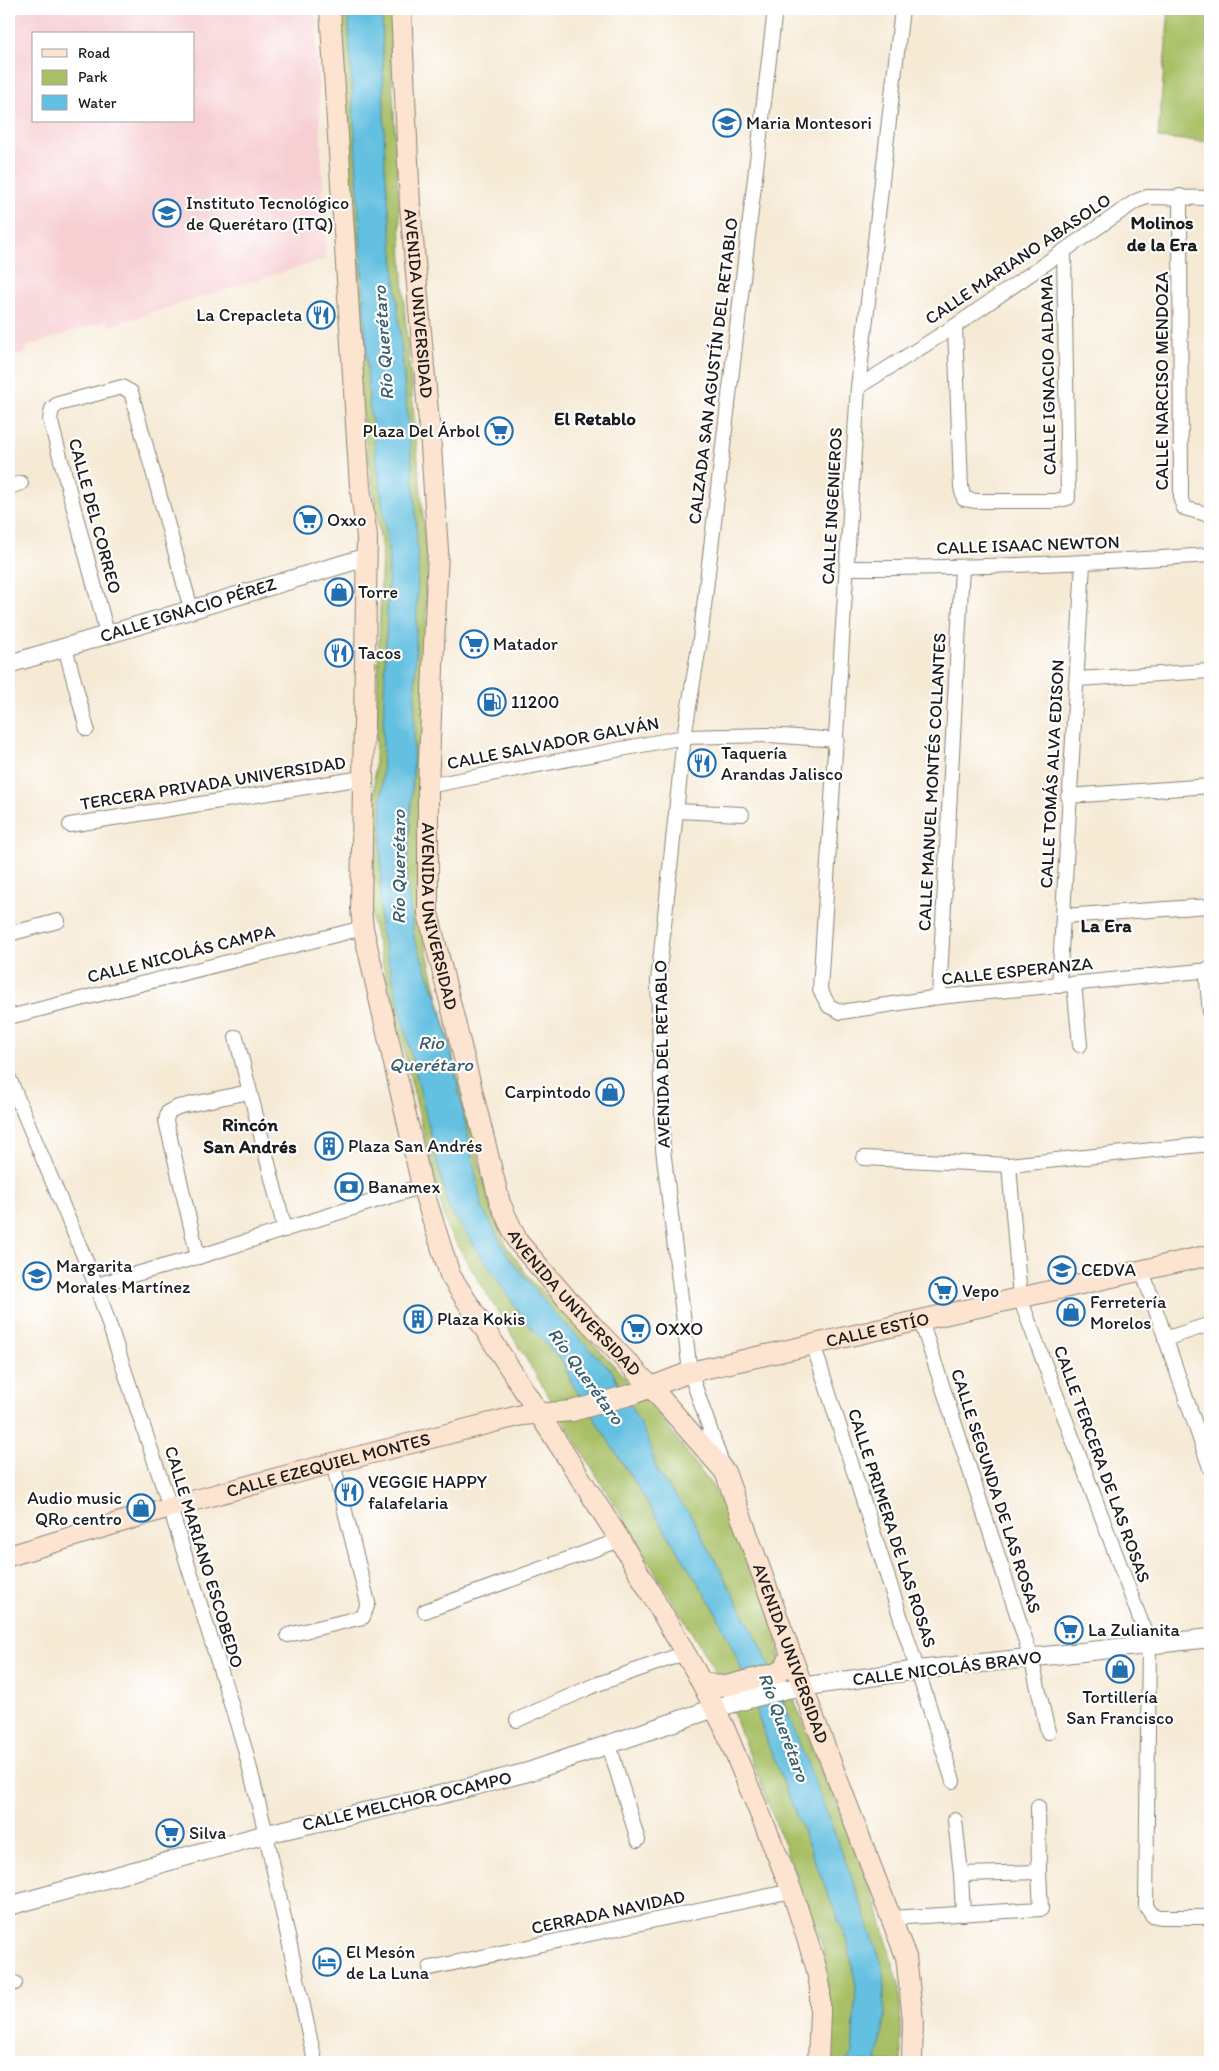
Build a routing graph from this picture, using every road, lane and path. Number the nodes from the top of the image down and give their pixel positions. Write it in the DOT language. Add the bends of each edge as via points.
graph roads {
  1 [pos="330,9"];
  2 [pos="401,9"];
  3 [pos="775,9"];
  4 [pos="902,9"];
  5 [pos="1180,196"];
  6 [pos="1210,198"];
  7 [pos="1064,252"];
  8 [pos="955,326"];
  9 [pos="858,387"];
  10 [pos="1210,515"];
  11 [pos="1210,555"];
  12 [pos="367,556"];
  13 [pos="1083,563"];
  14 [pos="848,568"];
  15 [pos="962,568"];
  16 [pos="191,609"];
  17 [pos="108,633"];
  18 [pos="65,647"];
  19 [pos="9,664"];
  20 [pos="1210,670"];
  21 [pos="1076,679"];
  22 [pos="87,729"];
  23 [pos="684,737"];
  24 [pos="838,740"];
  25 [pos="362,778"];
  26 [pos="428,786"];
  27 [pos="1210,786"];
  28 [pos="1068,796"];
  29 [pos="676,811"];
  30 [pos="742,814"];
  31 [pos="70,825"];
  32 [pos="1210,906"];
  33 [pos="1063,916"];
  34 [pos="58,921"];
  35 [pos="363,928"];
  36 [pos="9,934"];
  37 [pos="1208,970"];
  38 [pos="1074,984"];
  39 [pos="1059,986"];
  40 [pos="940,997"];
  41 [pos="829,1006"];
  42 [pos="1210,1013"];
  43 [pos="9,1017"];
  44 [pos="236,1037"];
  45 [pos="1080,1045"];
  46 [pos="9,1078"];
  47 [pos="249,1092"];
  48 [pos="1210,1144"];
  49 [pos="864,1158"];
  50 [pos="1009,1165"];
  51 [pos="422,1186"];
  52 [pos="285,1230"];
  53 [pos="1210,1255"];
  54 [pos="198,1257"];
  55 [pos="1142,1270"];
  56 [pos="96,1285"];
  57 [pos="1020,1298"];
  58 [pos="921,1321"];
  59 [pos="1210,1324"];
  60 [pos="1165,1340"];
  61 [pos="813,1344"];
  62 [pos="690,1372"];
  63 [pos="642,1391"];
  64 [pos="538,1414"];
  65 [pos="1206,1440"];
  66 [pos="333,1463"];
  67 [pos="1210,1468"];
  68 [pos="725,1472"];
  69 [pos="170,1507"];
  70 [pos="620,1540"];
  71 [pos="9,1556"];
  72 [pos="425,1611"];
  73 [pos="288,1635"];
  74 [pos="1210,1638"];
  75 [pos="1149,1644"];
  76 [pos="686,1652"];
  77 [pos="1031,1657"];
  78 [pos="918,1670"];
  79 [pos="701,1681"];
  80 [pos="789,1682"];
  81 [pos="734,1694"];
  82 [pos="715,1708"];
  83 [pos="517,1720"];
  84 [pos="1048,1732"];
  85 [pos="609,1745"];
  86 [pos="953,1781"];
  87 [pos="1038,1807"];
  88 [pos="955,1820"];
  89 [pos="266,1834"];
  90 [pos="638,1840"];
  91 [pos="1039,1872"];
  92 [pos="961,1874"];
  93 [pos="792,1891"];
  94 [pos="9,1906"];
  95 [pos="963,1914"];
  96 [pos="1210,1917"];
  97 [pos="891,1918"];
  98 [pos="430,1968"];
  99 [pos="315,2062"];
  100 [pos="818,2062"];
  101 [pos="912,2062"];
  1 -- 12 [label="main road"];
  2 -- 26 [label="main road, AVENIDA UNIVERSIDAD" via="410,196 438,551"];
  3 -- 23 [label="street, CALZADA SAN AGUSTÍN DEL RETABLO" via="701,630"];
  4 -- 9 [label="street, CALLE INGENIEROS"];
  5 -- 6 [label="street, CALLE MARIANO ABASOLO"];
  5 -- 7 [label="street, CALLE MARIANO ABASOLO" via="1147,197 1136,201"];
  5 -- 10 [label="street, CALLE NARCISO MENDOZA" via="1181,500 1184,508"];
  7 -- 8 [label="street, CALLE MARIANO ABASOLO"];
  7 -- 8 [label="street, CALLE IGNACIO ALDAMA" via="1068,498 976,502 964,499"];
  8 -- 9 [label="street, CALLE MARIANO ABASOLO"];
  9 -- 14 [label="street, CALLE INGENIEROS"];
  11 -- 13 [label="street, CALLE ISAAC NEWTON"];
  12 -- 16 [label="street, CALLE IGNACIO PÉREZ"];
  12 -- 25 [label="main road"];
  13 -- 15 [label="street, CALLE ISAAC NEWTON"];
  13 -- 21 [label="street, CALLE TOMÁS ALVA EDISON"];
  14 -- 15 [label="street, CALLE ISAAC NEWTON"];
  14 -- 24 [label="street, CALLE INGENIEROS"];
  15 -- 40 [label="street, CALLE MANUEL MONTÉS COLLANTES"];
  16 -- 17 [label="street, CALLE IGNACIO PÉREZ"];
  16 -- 17 [label="street, CALLE DEL CORREO" via="131,392 122,387 58,404 52,409 50,418"];
  17 -- 18 [label="street, CALLE IGNACIO PÉREZ"];
  18 -- 19 [label="street, CALLE IGNACIO PÉREZ"];
  18 -- 22 [label="street"];
  20 -- 21 [label="street"];
  21 -- 28 [label="street, CALLE TOMÁS ALVA EDISON"];
  23 -- 24 [label="street, CALLE SALVADOR GALVÁN" via="769,735"];
  23 -- 26 [label="street, CALLE SALVADOR GALVÁN"];
  23 -- 29 [label="street, AVENIDA DEL RETABLO"];
  24 -- 41 [label="street, CALLE INGENIEROS" via="820,990"];
  25 -- 31 [label="street, TERCERA PRIVADA UNIVERSIDAD"];
  25 -- 35 [label="main road"];
  26 -- 63 [label="main road, AVENIDA UNIVERSIDAD" via="428,913 500,1203 518,1242"];
  27 -- 28 [label="street"];
  28 -- 33 [label="street, CALLE TOMÁS ALVA EDISON"];
  29 -- 30 [label="street"];
  29 -- 62 [label="street, AVENIDA DEL RETABLO" via="658,981 663,1149"];
  32 -- 33 [label="street"];
  33 -- 39 [label="street, CALLE TOMÁS ALVA EDISON"];
  34 -- 36 [label="street"];
  35 -- 43 [label="street, CALLE NICOLÁS CAMPA"];
  35 -- 51 [label="main road"];
  37 -- 38 [label="street, CALLE ESPERANZA"];
  37 -- 42 [label="street"];
  38 -- 39 [label="street, CALLE ESPERANZA"];
  38 -- 45 [label="street"];
  39 -- 40 [label="street, CALLE ESPERANZA"];
  40 -- 41 [label="street, CALLE ESPERANZA" via="841,1012"];
  44 -- 47 [label="street"];
  46 -- 56 [label="street, CALLE MARIANO ESCOBEDO"];
  47 -- 52 [label="street"];
  47 -- 54 [label="street" via="168,1112 166,1121"];
  48 -- 50 [label="street"];
  49 -- 50 [label="street"];
  50 -- 57 [label="street, CALLE TERCERA DE LAS ROSAS"];
  51 -- 52 [label="street"];
  51 -- 64 [label="main road" via="450,1275"];
  52 -- 54 [label="street"];
  53 -- 55 [label="main road, CALLE ESTÍO"];
  54 -- 56 [label="street"];
  55 -- 57 [label="main road, CALLE ESTÍO"];
  55 -- 60 [label="street"];
  56 -- 69 [label="street, CALLE MARIANO ESCOBEDO"];
  57 -- 58 [label="main road, CALLE ESTÍO"];
  57 -- 75 [label="street, CALLE TERCERA DE LAS ROSAS"];
  58 -- 61 [label="main road, CALLE ESTÍO"];
  58 -- 77 [label="street, CALLE SEGUNDA DE LAS ROSAS"];
  59 -- 60 [label="street"];
  60 -- 65 [label="street"];
  61 -- 62 [label="main road, CALLE ESTÍO"];
  61 -- 78 [label="street, CALLE PRIMERA DE LAS ROSAS"];
  62 -- 63 [label="main road"];
  62 -- 68 [label="street, AVENIDA DEL RETABLO"];
  63 -- 64 [label="main road, CALLE EZEQUIEL MONTES" via="572,1411"];
  63 -- 68 [label="main road, AVENIDA UNIVERSIDAD"];
  64 -- 66 [label="main road, CALLE EZEQUIEL MONTES" via="522,1415"];
  64 -- 70 [label="main road"];
  65 -- 67 [label="street"];
  66 -- 69 [label="main road, CALLE EZEQUIEL MONTES"];
  66 -- 73 [label="street" via="368,1603 366,1612 363,1617"];
  68 -- 80 [label="main road, AVENIDA UNIVERSIDAD" via="791,1654"];
  69 -- 71 [label="main road, CALLE EZEQUIEL MONTES"];
  69 -- 89 [label="street, CALLE MARIANO ESCOBEDO" via="245,1749"];
  70 -- 72 [label="street"];
  70 -- 76 [label="main road"];
  74 -- 75 [label="street, CALLE NICOLÁS BRAVO"];
  75 -- 77 [label="street, CALLE NICOLÁS BRAVO"];
  75 -- 96 [label="street" via="1146,1906 1152,1915 1160,1917"];
  76 -- 79 [label="main road"];
  76 -- 83 [label="street" via="595,1685"];
  77 -- 78 [label="street, CALLE NICOLÁS BRAVO"];
  77 -- 84 [label="street, CALLE SEGUNDA DE LAS ROSAS"];
  78 -- 80 [label="street, CALLE NICOLÁS BRAVO"];
  78 -- 86 [label="street, CALLE PRIMERA DE LAS ROSAS"];
  79 -- 81 [label="main road"];
  79 -- 82 [label="main road"];
  80 -- 81 [label="main road"];
  80 -- 97 [label="main road, AVENIDA UNIVERSIDAD"];
  81 -- 82 [label="street, CALLE MELCHOR OCAMPO"];
  82 -- 85 [label="street, CALLE MELCHOR OCAMPO"];
  82 -- 93 [label="main road"];
  85 -- 89 [label="street, CALLE MELCHOR OCAMPO" via="528,1772 440,1795"];
  85 -- 90 [label="street"];
  87 -- 91 [label="street"];
  88 -- 92 [label="street"];
  89 -- 94 [label="street, CALLE MELCHOR OCAMPO"];
  89 -- 99 [label="street, CALLE MARIANO ESCOBEDO"];
  91 -- 92 [label="street"];
  91 -- 95 [label="street" via="1041,1909"];
  92 -- 95 [label="street"];
  93 -- 98 [label="street, CERRADA NAVIDAD"];
  93 -- 100 [label="main road" via="820,1987"];
  95 -- 97 [label="street"];
  97 -- 101 [label="main road, AVENIDA UNIVERSIDAD" via="906,1957 913,2020"];
}
